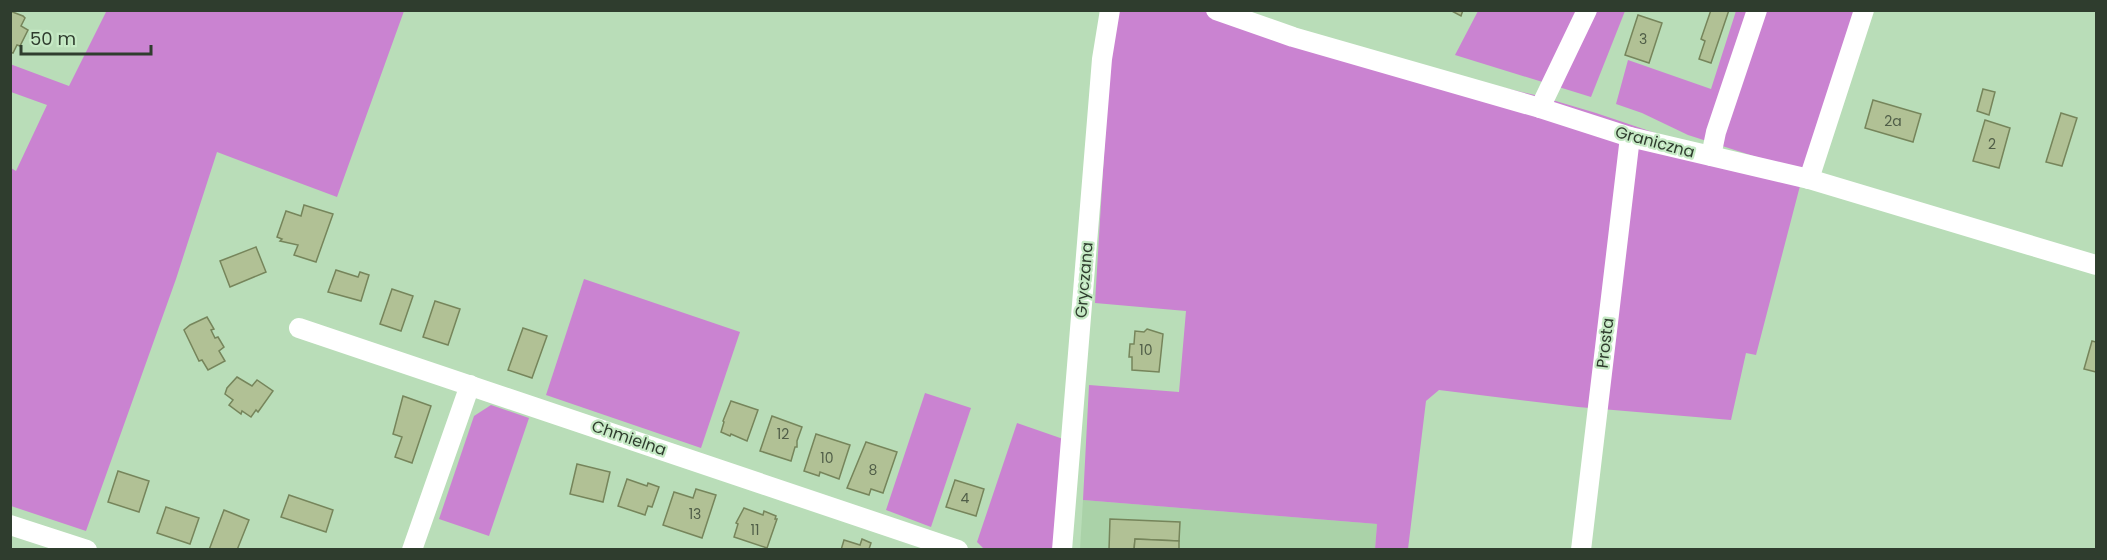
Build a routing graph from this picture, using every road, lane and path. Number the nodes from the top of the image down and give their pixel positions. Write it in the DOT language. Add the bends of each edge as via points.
graph roads {
  1 [pos="1110,10"];
  2 [pos="1216,10"];
  3 [pos="1587,10"];
  4 [pos="1757,10"];
  5 [pos="1864,10"];
  6 [pos="1540,108"];
  7 [pos="1630,137"];
  8 [pos="1711,156"];
  9 [pos="1809,179"];
  10 [pos="2097,265"];
  11 [pos="298,328"];
  12 [pos="470,385"];
  13 [pos="10,525"];
  14 [pos="87,549"];
  15 [pos="412,549"];
  16 [pos="958,549"];
  17 [pos="1062,549"];
  18 [pos="1581,549"];
  1 -- 17 [label="street, Gryczana" via="1102,59"];
  2 -- 6 [label="street, Graniczna" via="1293,37"];
  3 -- 6 [label="street"];
  4 -- 8 [label="street"];
  5 -- 9 [label="street"];
  6 -- 7 [label="street, Graniczna"];
  7 -- 8 [label="street, Graniczna"];
  7 -- 18 [label="street, Prosta"];
  8 -- 9 [label="street, Graniczna"];
  9 -- 10 [label="street, Graniczna"];
  11 -- 12 [label="street, Chmielna"];
  12 -- 15 [label="street"];
  12 -- 16 [label="street, Chmielna"];
  13 -- 14 [label="street"];
}
